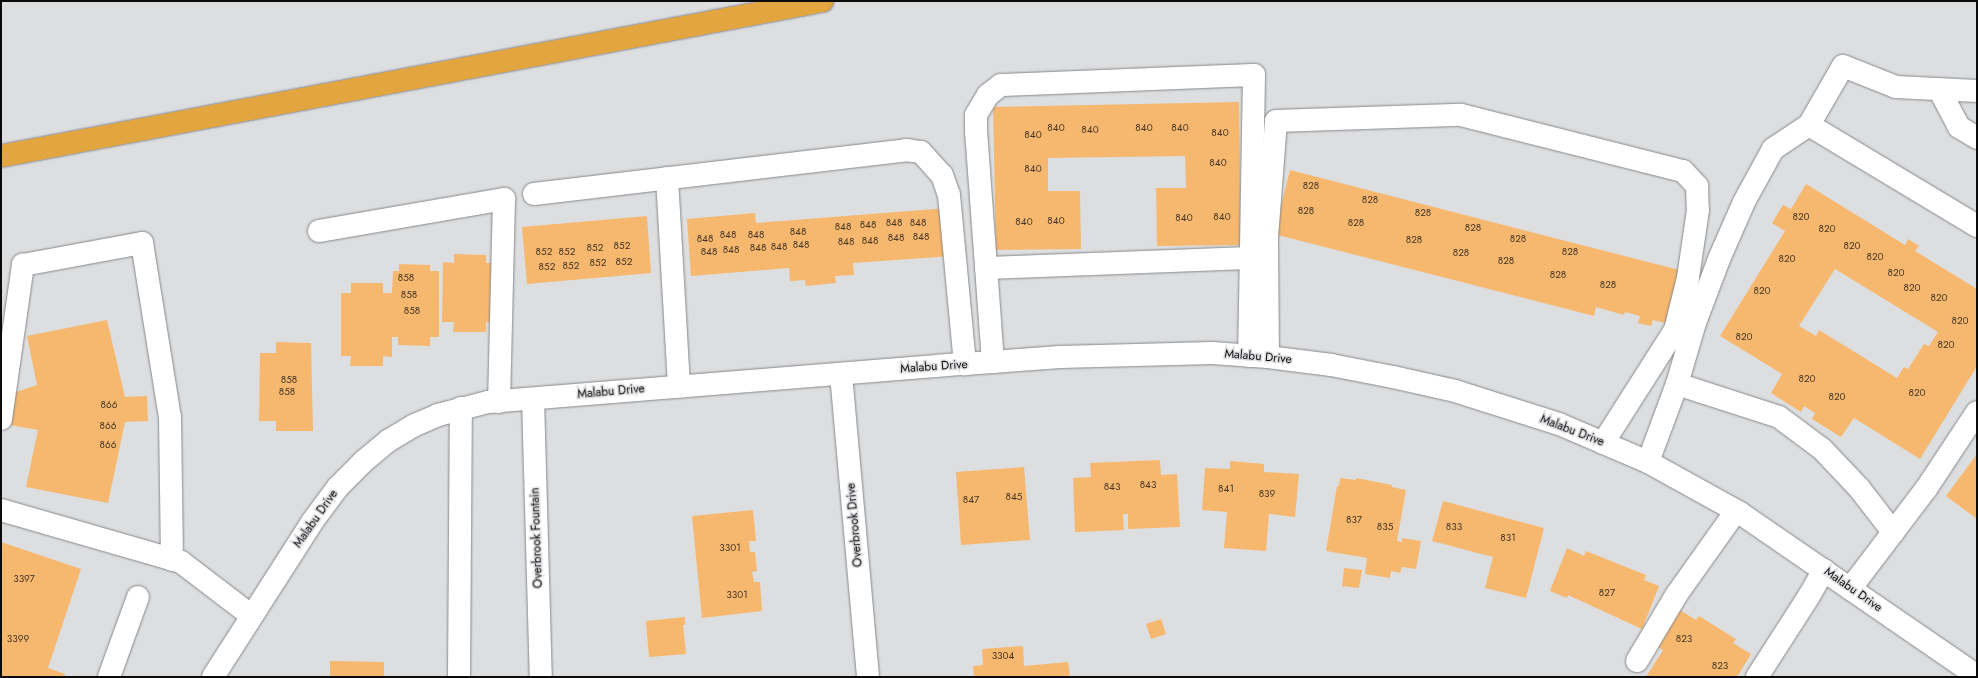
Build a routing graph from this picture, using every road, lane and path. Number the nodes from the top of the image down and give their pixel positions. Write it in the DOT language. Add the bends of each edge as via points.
graph roads {
  1 [pos="822,1"];
  2 [pos="1939,89"];
  3 [pos="1977,91"];
  4 [pos="1809,125"];
  5 [pos="1977,138"];
  6 [pos="1,156"];
  7 [pos="667,178"];
  8 [pos="534,194"];
  9 [pos="1977,226"];
  10 [pos="319,231"];
  11 [pos="1251,258"];
  12 [pos="986,268"];
  13 [pos="1258,357"];
  14 [pos="993,362"];
  15 [pos="964,364"];
  16 [pos="841,374"];
  17 [pos="1677,384"];
  18 [pos="679,387"];
  19 [pos="532,399"];
  20 [pos="499,402"];
  21 [pos="461,408"];
  22 [pos="1977,412"];
  23 [pos="1,419"];
  24 [pos="1977,430"];
  25 [pos="1603,443"];
  26 [pos="1951,450"];
  27 [pos="1648,462"];
  28 [pos="1,510"];
  29 [pos="1736,511"];
  30 [pos="1893,532"];
  31 [pos="172,560"];
  32 [pos="1824,570"];
  33 [pos="1850,589"];
  34 [pos="138,597"];
  35 [pos="252,616"];
  36 [pos="1637,661"];
  37 [pos="1977,676"];
  38 [pos="109,677"];
  39 [pos="213,677"];
  40 [pos="459,677"];
  41 [pos="541,677"];
  42 [pos="868,677"];
  43 [pos="1757,677"];
  1 -- 6 [label="highway"];
  2 -- 3 [label="street"];
  2 -- 4 [label="street" via="1896,87 1843,66"];
  2 -- 5 [label="street" via="1960,127"];
  4 -- 9 [label="street"];
  4 -- 17 [label="street" via="1773,149 1744,202 1695,323"];
  7 -- 8 [label="street"];
  7 -- 15 [label="street" via="906,150 921,152 942,175 949,195"];
  7 -- 18 [label="street"];
  10 -- 20 [label="street" via="504,199"];
  11 -- 12 [label="street"];
  11 -- 12 [label="street" via="1254,75 1001,85 988,95 976,115"];
  11 -- 13 [label="street"];
  12 -- 14 [label="street"];
  13 -- 14 [label="street, Malabu Drive" via="1212,353 1144,354"];
  13 -- 25 [label="street, Malabu Drive" via="1331,365 1455,391 1559,424"];
  13 -- 25 [label="street" via="1276,121 1461,115 1683,171 1697,186 1698,210 1688,278 1674,330"];
  14 -- 15 [label="street, Malabu Drive"];
  15 -- 16 [label="street, Malabu Drive"];
  16 -- 18 [label="street, Malabu Drive"];
  16 -- 42 [label="street, Overbrook Drive"];
  17 -- 27 [label="street"];
  17 -- 30 [label="street" via="1779,417 1822,449 1858,488"];
  18 -- 19 [label="street, Malabu Drive"];
  19 -- 20 [label="street, Malabu Drive"];
  19 -- 41 [label="street, Overbrook Fountain"];
  20 -- 21 [label="street, Malabu Drive"];
  21 -- 35 [label="street, Malabu Drive" via="415,425 388,441 364,461 338,487 312,522"];
  21 -- 40 [label="street"];
  22 -- 26 [label="street"];
  23 -- 31 [label="street" via="23,265 142,243 170,417"];
  24 -- 26 [label="street"];
  25 -- 27 [label="street, Malabu Drive"];
  26 -- 30 [label="street" via="1926,489"];
  27 -- 29 [label="street, Malabu Drive"];
  28 -- 31 [label="street"];
  29 -- 32 [label="street, Malabu Drive"];
  29 -- 36 [label="street" via="1677,594"];
  30 -- 33 [label="street"];
  31 -- 35 [label="street" via="181,562"];
  32 -- 33 [label="street, Malabu Drive"];
  32 -- 43 [label="street"];
  33 -- 37 [label="street, Malabu Drive"];
  34 -- 38 [label="street"];
  35 -- 39 [label="street, Malabu Drive"];
}
